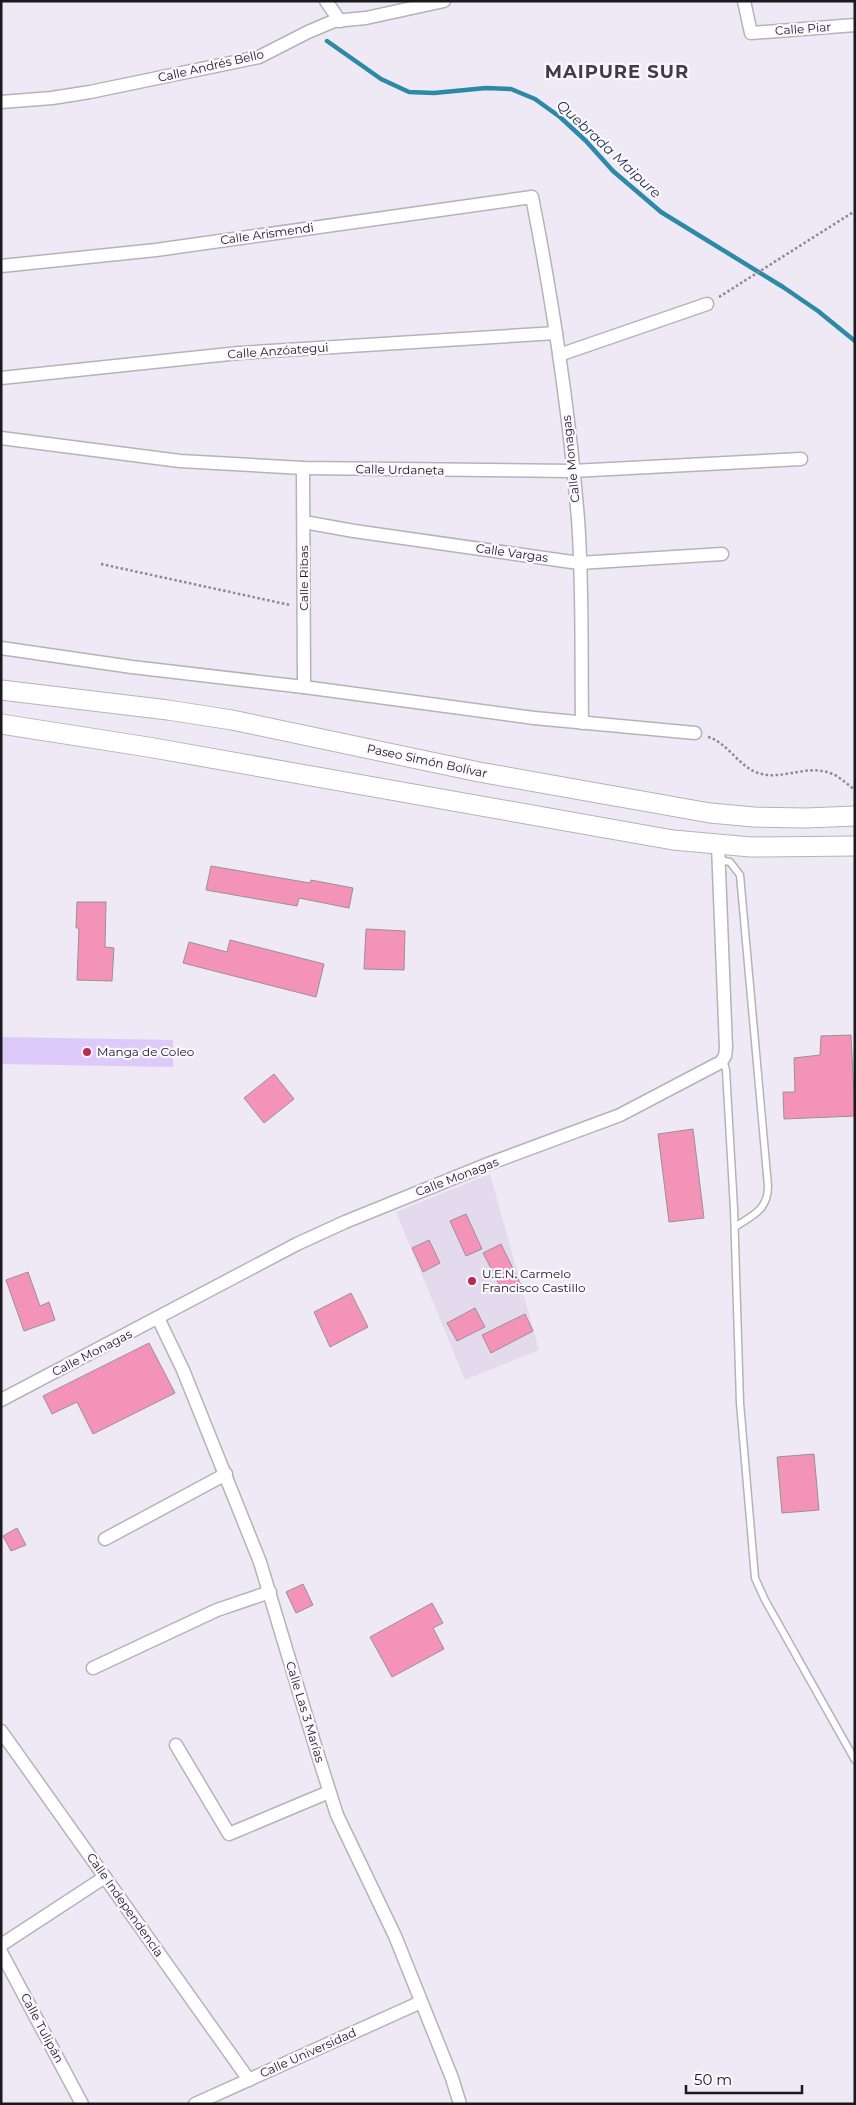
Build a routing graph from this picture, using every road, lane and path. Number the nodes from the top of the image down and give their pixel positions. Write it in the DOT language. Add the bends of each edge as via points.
graph roads {
  1 [pos="326,1"];
  2 [pos="444,1"];
  3 [pos="744,1"];
  4 [pos="340,20"];
  5 [pos="855,25"];
  6 [pos="1,102"];
  7 [pos="532,197"];
  8 [pos="855,211"];
  9 [pos="1,266"];
  10 [pos="707,304"];
  11 [pos="556,334"];
  12 [pos="559,355"];
  13 [pos="1,378"];
  14 [pos="1,438"];
  15 [pos="801,459"];
  16 [pos="303,468"];
  17 [pos="572,471"];
  18 [pos="304,522"];
  19 [pos="722,554"];
  20 [pos="579,563"];
  21 [pos="101,564"];
  22 [pos="304,608"];
  23 [pos="1,648"];
  24 [pos="304,687"];
  25 [pos="1,690"];
  26 [pos="582,723"];
  27 [pos="1,724"];
  28 [pos="695,733"];
  29 [pos="855,790"];
  30 [pos="855,816"];
  31 [pos="855,846"];
  32 [pos="718,852"];
  33 [pos="723,1059"];
  34 [pos="735,1227"];
  35 [pos="158,1318"];
  36 [pos="1,1400"];
  37 [pos="226,1474"];
  38 [pos="105,1539"];
  39 [pos="270,1592"];
  40 [pos="94,1668"];
  41 [pos="1,1731"];
  42 [pos="176,1745"];
  43 [pos="855,1760"];
  44 [pos="329,1792"];
  45 [pos="105,1877"];
  46 [pos="1,1945"];
  47 [pos="1,1952"];
  48 [pos="421,2002"];
  49 [pos="249,2080"];
  50 [pos="82,2104"];
  51 [pos="195,2104"];
  52 [pos="460,2104"];
  1 -- 4 [label="street"];
  2 -- 4 [label="street, Calle Andrés Bello" via="366,18"];
  3 -- 5 [label="street, Calle Piar" via="751,33"];
  4 -- 6 [label="street, Calle Andrés Bello" via="323,25 260,57 90,92"];
  7 -- 9 [label="street, Calle Arismendi" via="156,250"];
  7 -- 11 [label="street, Calle Monagas"];
  8 -- 10 [label="path"];
  10 -- 12 [label="street"];
  11 -- 12 [label="street, Calle Monagas"];
  11 -- 13 [label="street, Calle Anzóategui" via="238,352"];
  12 -- 17 [label="street, Calle Monagas"];
  14 -- 16 [label="street, Calle Urdaneta" via="180,461"];
  15 -- 17 [label="street, Calle Urdaneta"];
  16 -- 17 [label="street, Calle Urdaneta"];
  16 -- 18 [label="street, Calle Ribas"];
  17 -- 20 [label="street, Calle Monagas"];
  18 -- 20 [label="street, Calle Vargas"];
  18 -- 22 [label="street, Calle Ribas"];
  19 -- 20 [label="street, Calle Vargas"];
  20 -- 26 [label="street, Calle Monagas"];
  21 -- 22 [label="path"];
  22 -- 24 [label="street, Calle Ribas"];
  23 -- 24 [label="street"];
  24 -- 26 [label="street"];
  25 -- 30 [label="main road, Paseo Simón Bolívar" via="222,719 479,772 710,813 772,817"];
  26 -- 28 [label="street"];
  27 -- 32 [label="main road" via="148,747"];
  28 -- 29 [label="path" via="712,738 755,772 777,775 821,770"];
  31 -- 32 [label="main road"];
  32 -- 33 [label="street" via="726,1048"];
  32 -- 34 [label="lane" via="740,876 768,1186 768,1197 762,1208"];
  33 -- 34 [label="lane"];
  33 -- 35 [label="street, Calle Monagas" via="620,1115 345,1222 281,1252"];
  34 -- 43 [label="lane" via="740,1403 755,1578"];
  35 -- 36 [label="street, Calle Monagas"];
  35 -- 37 [label="street, Calle Las 3 Marías"];
  37 -- 38 [label="street"];
  37 -- 39 [label="street, Calle Las 3 Marías"];
  39 -- 40 [label="street" via="217,1610"];
  39 -- 44 [label="street, Calle Las 3 Marías"];
  41 -- 45 [label="street, Calle Independencia"];
  42 -- 44 [label="street" via="228,1834"];
  44 -- 48 [label="street, Calle Las 3 Marías" via="395,1936"];
  45 -- 46 [label="street"];
  45 -- 49 [label="street, Calle Independencia"];
  47 -- 50 [label="street, Calle Tulipán"];
  48 -- 49 [label="street, Calle Universidad"];
  48 -- 52 [label="street, Calle Las 3 Marías"];
  49 -- 51 [label="street, Calle Universidad"];
}
